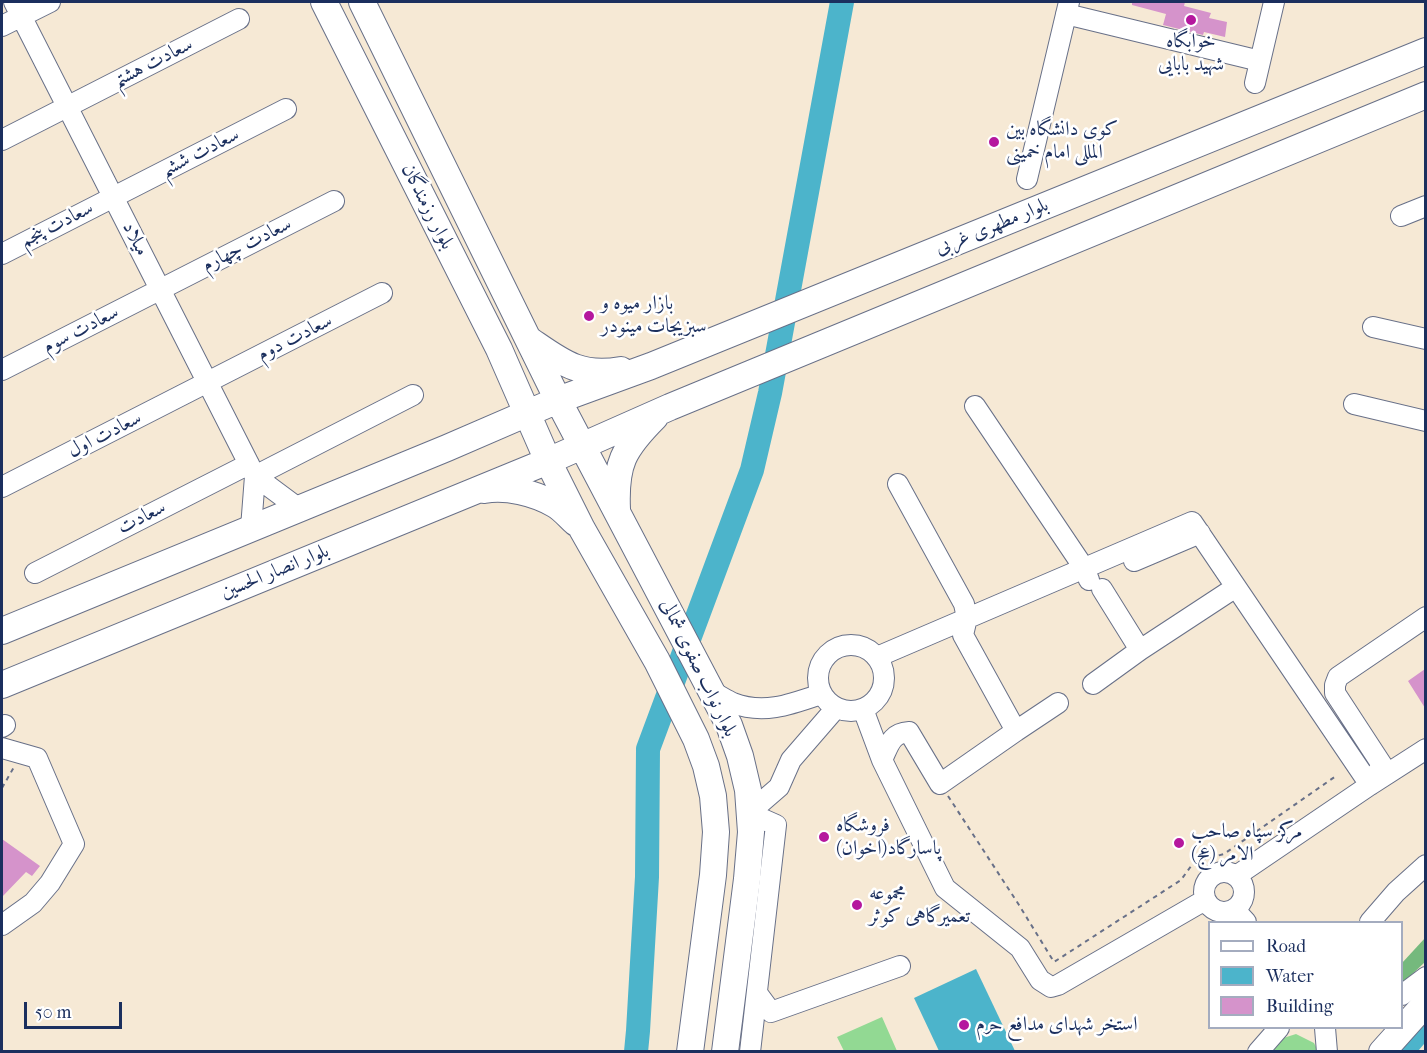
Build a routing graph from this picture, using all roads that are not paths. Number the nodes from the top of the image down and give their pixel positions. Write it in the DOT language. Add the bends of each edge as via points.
graph roads {
  1 [pos="50,2"];
  2 [pos="324,2"];
  3 [pos="362,2"];
  4 [pos="1274,2"];
  5 [pos="1067,8"];
  6 [pos="18,9"];
  7 [pos="239,19"];
  8 [pos="2,26"];
  9 [pos="1425,40"];
  10 [pos="1425,51"];
  11 [pos="1260,61"];
  12 [pos="1255,83"];
  13 [pos="1343,84"];
  14 [pos="1425,94"];
  15 [pos="1425,106"];
  16 [pos="68,107"];
  17 [pos="286,109"];
  18 [pos="1343,128"];
  19 [pos="2,140"];
  20 [pos="1028,179"];
  21 [pos="114,197"];
  22 [pos="334,201"];
  23 [pos="1425,206"];
  24 [pos="1401,216"];
  25 [pos="2,254"];
  26 [pos="161,290"];
  27 [pos="382,293"];
  28 [pos="1374,327"];
  29 [pos="527,338"];
  30 [pos="1425,339"];
  31 [pos="651,366"];
  32 [pos="2,370"];
  33 [pos="208,382"];
  34 [pos="413,395"];
  35 [pos="558,400"];
  36 [pos="1354,404"];
  37 [pos="975,406"];
  38 [pos="661,411"];
  39 [pos="527,414"];
  40 [pos="1425,421"];
  41 [pos="583,445"];
  42 [pos="548,460"];
  43 [pos="252,470"];
  44 [pos="898,484"];
  45 [pos="2,487"];
  46 [pos="464,494"];
  47 [pos="298,508"];
  48 [pos="618,513"];
  49 [pos="251,528"];
  50 [pos="582,529"];
  51 [pos="36,573"];
  52 [pos="1092,579"];
  53 [pos="1236,587"];
  54 [pos="1425,617"];
  55 [pos="965,626"];
  56 [pos="2,631"];
  57 [pos="1140,650"];
  58 [pos="880,662"];
  59 [pos="1092,684"];
  60 [pos="2,685"];
  61 [pos="712,692"];
  62 [pos="821,694"];
  63 [pos="1058,703"];
  64 [pos="836,708"];
  65 [pos="862,709"];
  66 [pos="1016,731"];
  67 [pos="1425,749"];
  68 [pos="11,751"];
  69 [pos="882,760"];
  70 [pos="1384,770"];
  71 [pos="1370,785"];
  72 [pos="749,813"];
  73 [pos="1425,865"];
  74 [pos="1236,876"];
  75 [pos="1205,900"];
  76 [pos="1240,916"];
  77 [pos="1371,921"];
  78 [pos="2,925"];
  79 [pos="900,966"];
  80 [pos="1425,977"];
  81 [pos="757,993"];
  82 [pos="1403,994"];
  83 [pos="1425,1003"];
  84 [pos="1403,1028"];
  85 [pos="1278,1029"];
  86 [pos="1325,1029"];
  87 [pos="1402,1029"];
  88 [pos="727,1045"];
  89 [pos="690,1052"];
  90 [pos="750,1052"];
  91 [pos="1258,1052"];
  92 [pos="1327,1052"];
  93 [pos="1382,1052"];
  1 -- 6 [label="street"];
  2 -- 39 [label="main road, بلوار رزمندگان" via="499,350"];
  3 -- 29 [label="main road, بلوار رزمندگان"];
  4 -- 11 [label="street"];
  5 -- 11 [label="street"];
  5 -- 20 [label="street"];
  6 -- 8 [label="street"];
  6 -- 16 [label="street, میلاد"];
  7 -- 16 [label="street, سعادت هشتم"];
  9 -- 13 [label="street"];
  10 -- 13 [label="main road, بلوار مطهری غربی"];
  11 -- 12 [label="street"];
  13 -- 31 [label="main road, بلوار مطهری غربی"];
  14 -- 18 [label="main road"];
  15 -- 18 [label="street"];
  16 -- 19 [label="street, سعادت هشتم"];
  16 -- 21 [label="street, میلاد"];
  17 -- 21 [label="street, سعادت ششم"];
  18 -- 38 [label="main road"];
  21 -- 25 [label="street, سعادت پنجم"];
  21 -- 26 [label="street, میلاد"];
  22 -- 26 [label="street, سعادت چهارم"];
  23 -- 24 [label="street"];
  26 -- 32 [label="street, سعادت سوم"];
  26 -- 33 [label="street, میلاد"];
  27 -- 33 [label="street, سعادت دوم"];
  28 -- 30 [label="street"];
  29 -- 31 [label="main road" via="581,370 610,372"];
  29 -- 35 [label="main road, بلوار رزمندگان"];
  31 -- 35 [label="main road, بلوار مطهری غربی"];
  33 -- 43 [label="street, میلاد"];
  33 -- 45 [label="street, سعادت اول"];
  34 -- 43 [label="street, سعادت"];
  35 -- 39 [label="main road, بلوار مطهری غربی"];
  35 -- 41 [label="main road, بلوار رزمندگان"];
  36 -- 40 [label="street"];
  37 -- 52 [label="street"];
  38 -- 41 [label="main road"];
  38 -- 48 [label="main road" via="628,447 616,487"];
  39 -- 42 [label="main road, بلوار رزمندگان"];
  39 -- 47 [label="main road"];
  41 -- 42 [label="main road, بلوار انصار الحسین"];
  41 -- 48 [label="main road, بلوار نواب صفوی شمالی"];
  42 -- 46 [label="main road, بلوار انصار الحسین"];
  42 -- 50 [label="main road, بلوار نواب صفوی شمالی"];
  43 -- 47 [label="street"];
  43 -- 49 [label="street"];
  43 -- 51 [label="street, سعادت"];
  44 -- 55 [label="street" via="963,604"];
  46 -- 50 [label="main road" via="510,488 556,504"];
  46 -- 60 [label="main road, بلوار انصار الحسین"];
  47 -- 49 [label="main road"];
  48 -- 61 [label="main road, بلوار نواب صفوی شمالی"];
  49 -- 56 [label="main road"];
  50 -- 89 [label="main road, بلوار نواب صفوی شمالی" via="681,708 706,766 713,796 713,875"];
  52 -- 53 [label="street" via="1196,528"];
  52 -- 55 [label="street"];
  52 -- 57 [label="street"];
  53 -- 57 [label="street"];
  53 -- 71 [label="street"];
  54 -- 70 [label="street" via="1338,678 1335,685 1335,693"];
  55 -- 58 [label="street"];
  55 -- 66 [label="street"];
  57 -- 59 [label="street"];
  58 -- 62 [label="street" via="869,649 858,645 835,648 820,663 817,673"];
  58 -- 65 [label="street" via="885,678 882,690 876,700"];
  61 -- 62 [label="street" via="735,703 761,708 781,707"];
  61 -- 72 [label="main road, بلوار نواب صفوی شمالی" via="740,756"];
  62 -- 64 [label="street"];
  63 -- 66 [label="street"];
  64 -- 65 [label="street"];
  64 -- 72 [label="street" via="791,760 779,787"];
  65 -- 69 [label="street"];
  66 -- 69 [label="street" via="940,784 909,732 892,738"];
  67 -- 70 [label="street"];
  68 -- 78 [label="street" via="37,758 74,844 33,903"];
  69 -- 75 [label="street" via="945,888 1020,948 1040,980 1051,987"];
  70 -- 71 [label="street"];
  71 -- 74 [label="street"];
  72 -- 81 [label="street" via="776,825"];
  72 -- 88 [label="main road, بلوار نواب صفوی شمالی" via="747,879"];
  73 -- 77 [label="street"];
  74 -- 75 [label="street" via="1224,872 1212,876 1204,887"];
  74 -- 76 [label="street" via="1243,887"];
  75 -- 76 [label="street" via="1215,910"];
  79 -- 81 [label="street" via="771,1012"];
  80 -- 82 [label="street"];
  81 -- 90 [label="street"];
  83 -- 84 [label="main road"];
  85 -- 91 [label="street"];
  86 -- 92 [label="street"];
  87 -- 93 [label="main road"];
}
